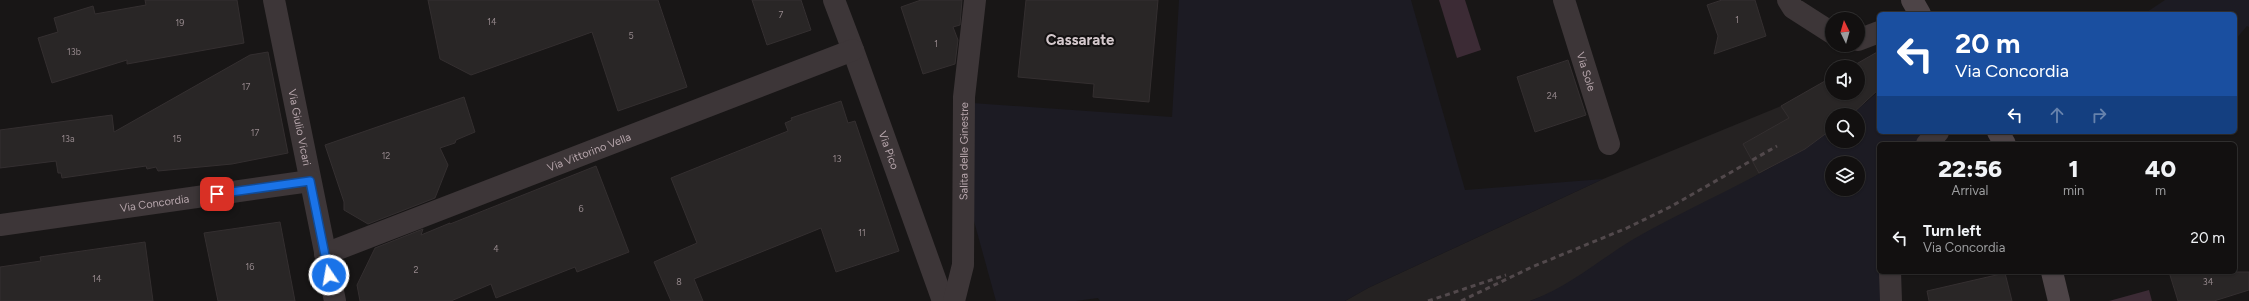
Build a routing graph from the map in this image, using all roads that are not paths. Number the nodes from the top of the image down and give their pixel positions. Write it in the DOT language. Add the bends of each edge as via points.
graph roads {
  1 [pos="274,0"];
  2 [pos="834,0"];
  3 [pos="975,0"];
  4 [pos="1564,0"];
  5 [pos="1788,0"];
  6 [pos="1912,0"];
  7 [pos="1919,12"];
  8 [pos="1825,29"];
  9 [pos="1877,33"];
  10 [pos="1865,37"];
  11 [pos="853,50"];
  12 [pos="1936,134"];
  13 [pos="1929,142"];
  14 [pos="1608,144"];
  15 [pos="310,181"];
  16 [pos="0,225"];
  17 [pos="325,254"];
  18 [pos="1890,274"];
  19 [pos="2052,274"];
  20 [pos="335,301"];
  21 [pos="943,301"];
  22 [pos="954,301"];
  23 [pos="1891,301"];
  24 [pos="2059,301"];
  1 -- 15 [label="street, Via Giulio Vicari"];
  2 -- 11 [label="street, Via Pico"];
  3 -- 22 [label="street, Salita delle Ginestre" via="964,97 963,265"];
  4 -- 14 [label="street, Via Sole"];
  5 -- 8 [label="street" via="1793,8"];
  6 -- 7 [label="main road"];
  9 -- 10 [label="street"];
  11 -- 17 [label="street, Via Vittorino Vella"];
  11 -- 21 [label="street, Via Pico"];
  12 -- 13 [label="street"];
  15 -- 16 [label="street, Via Concordia"];
  15 -- 17 [label="street, Via Giulio Vicari"];
  17 -- 20 [label="street, Via Giulio Vicari"];
  18 -- 23 [label="street"];
  19 -- 24 [label="main road"];
}
